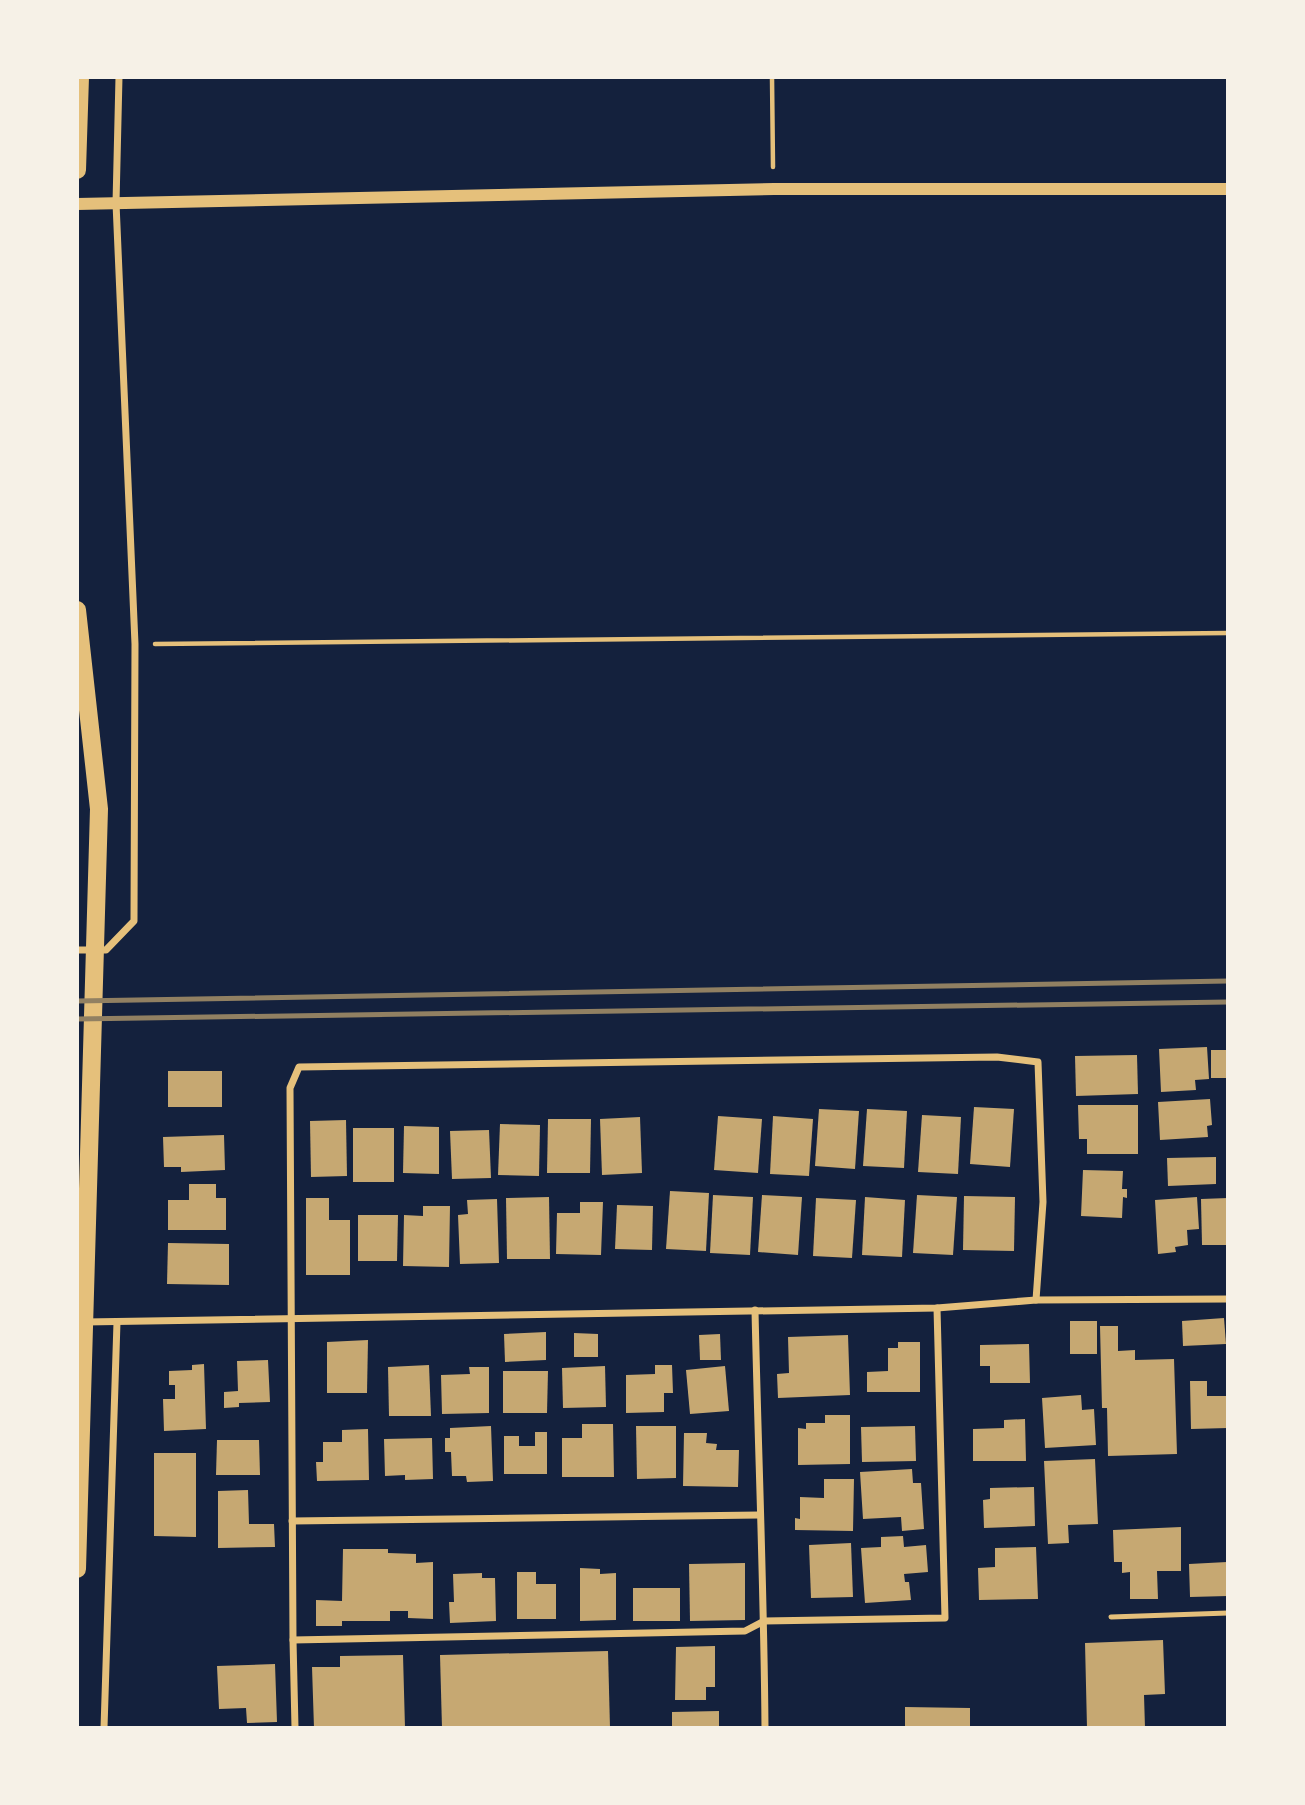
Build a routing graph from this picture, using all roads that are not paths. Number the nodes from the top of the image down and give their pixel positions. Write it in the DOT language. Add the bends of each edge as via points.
graph roads {
  1 [pos="80,77"];
  2 [pos="119,77"];
  3 [pos="77,170"];
  4 [pos="1228,189"];
  5 [pos="116,203"];
  6 [pos="77,204"];
  7 [pos="77,610"];
  8 [pos="77,950"];
  9 [pos="1228,1299"];
  10 [pos="1036,1300"];
  11 [pos="937,1308"];
  12 [pos="755,1310"];
  13 [pos="292,1318"];
  14 [pos="77,1322"];
  15 [pos="117,1322"];
  16 [pos="759,1515"];
  17 [pos="292,1521"];
  18 [pos="77,1569"];
  19 [pos="1228,1613"];
  20 [pos="1111,1617"];
  21 [pos="765,1621"];
  22 [pos="292,1640"];
  23 [pos="104,1728"];
  24 [pos="295,1728"];
  25 [pos="765,1728"];
  1 -- 3 [label="main road"];
  2 -- 5 [label="street"];
  4 -- 5 [label="street" via="774,189"];
  5 -- 6 [label="street"];
  5 -- 8 [label="street" via="135,644 134,921 106,950"];
  7 -- 18 [label="main road" via="99,809"];
  9 -- 10 [label="street"];
  10 -- 11 [label="street"];
  10 -- 13 [label="street" via="1043,1202 1038,1062 997,1057 299,1067 290,1088"];
  11 -- 12 [label="street"];
  11 -- 21 [label="street" via="945,1618"];
  12 -- 13 [label="street"];
  12 -- 16 [label="street"];
  13 -- 15 [label="street"];
  13 -- 17 [label="street"];
  14 -- 15 [label="street"];
  15 -- 23 [label="street"];
  16 -- 17 [label="street"];
  16 -- 21 [label="street"];
  17 -- 22 [label="street"];
  19 -- 20 [label="lane"];
  21 -- 22 [label="street" via="745,1631"];
  21 -- 25 [label="street"];
  22 -- 24 [label="street"];
}
